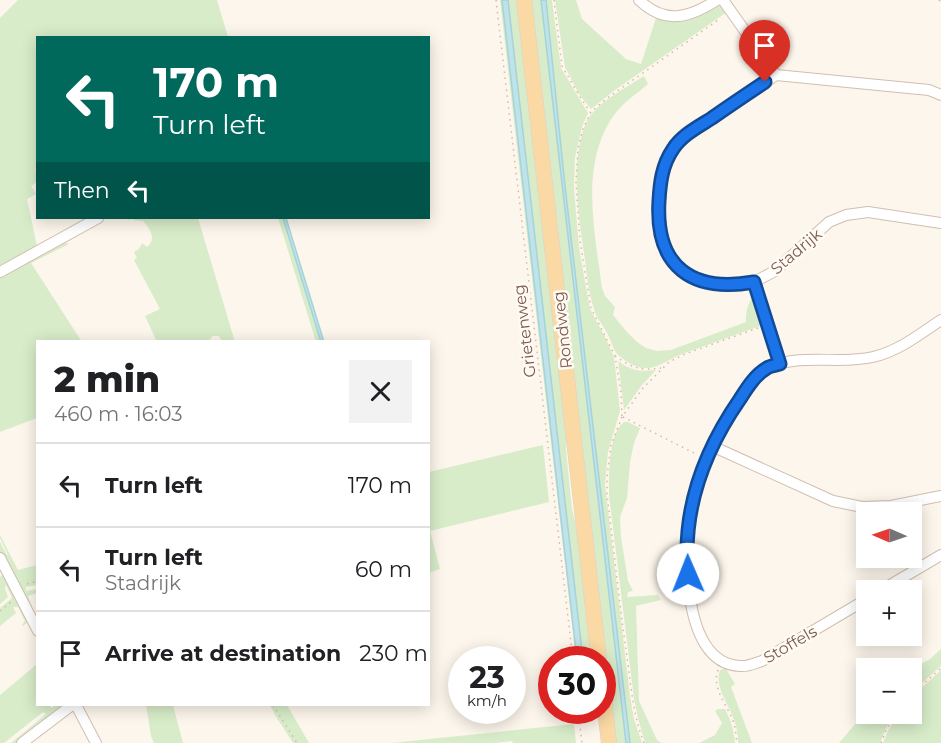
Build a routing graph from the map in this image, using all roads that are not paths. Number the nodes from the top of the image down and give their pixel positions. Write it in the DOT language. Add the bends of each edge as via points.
graph roads {
  1 [pos="524,0"];
  2 [pos="639,0"];
  3 [pos="717,0"];
  4 [pos="723,0"];
  5 [pos="776,75"];
  6 [pos="941,95"];
  7 [pos="96,219"];
  8 [pos="941,223"];
  9 [pos="0,272"];
  10 [pos="754,282"];
  11 [pos="941,320"];
  12 [pos="780,364"];
  13 [pos="712,446"];
  14 [pos="941,496"];
  15 [pos="941,555"];
  16 [pos="0,558"];
  17 [pos="899,580"];
  18 [pos="856,605"];
  19 [pos="36,627"];
  20 [pos="598,646"];
  21 [pos="73,706"];
  22 [pos="75,706"];
  23 [pos="607,724"];
  24 [pos="22,743"];
  25 [pos="96,743"];
  26 [pos="609,743"];
  1 -- 20 [label="main road, Rondweg"];
  2 -- 3 [label="street" via="662,15 677,16 694,13"];
  4 -- 5 [label="street"];
  5 -- 6 [label="street" via="930,90"];
  5 -- 10 [label="street, Stadrijk" via="687,135 673,149 661,181 662,237 667,254 676,264 699,281 717,285"];
  7 -- 9 [label="street"];
  8 -- 10 [label="street, Stadrijk" via="868,212 846,215 829,222 775,271"];
  10 -- 12 [label="street"];
  11 -- 12 [label="street" via="893,350 874,357 798,359"];
  12 -- 13 [label="street" via="768,367 752,382"];
  13 -- 14 [label="street" via="833,501 862,507 891,506"];
  13 -- 18 [label="street, Stoffels" via="696,487 687,562 699,632 710,653 730,665 749,666"];
  15 -- 17 [label="street"];
  16 -- 19 [label="street"];
  21 -- 24 [label="street"];
  22 -- 25 [label="street"];
  23 -- 26 [label="main road"];
}
